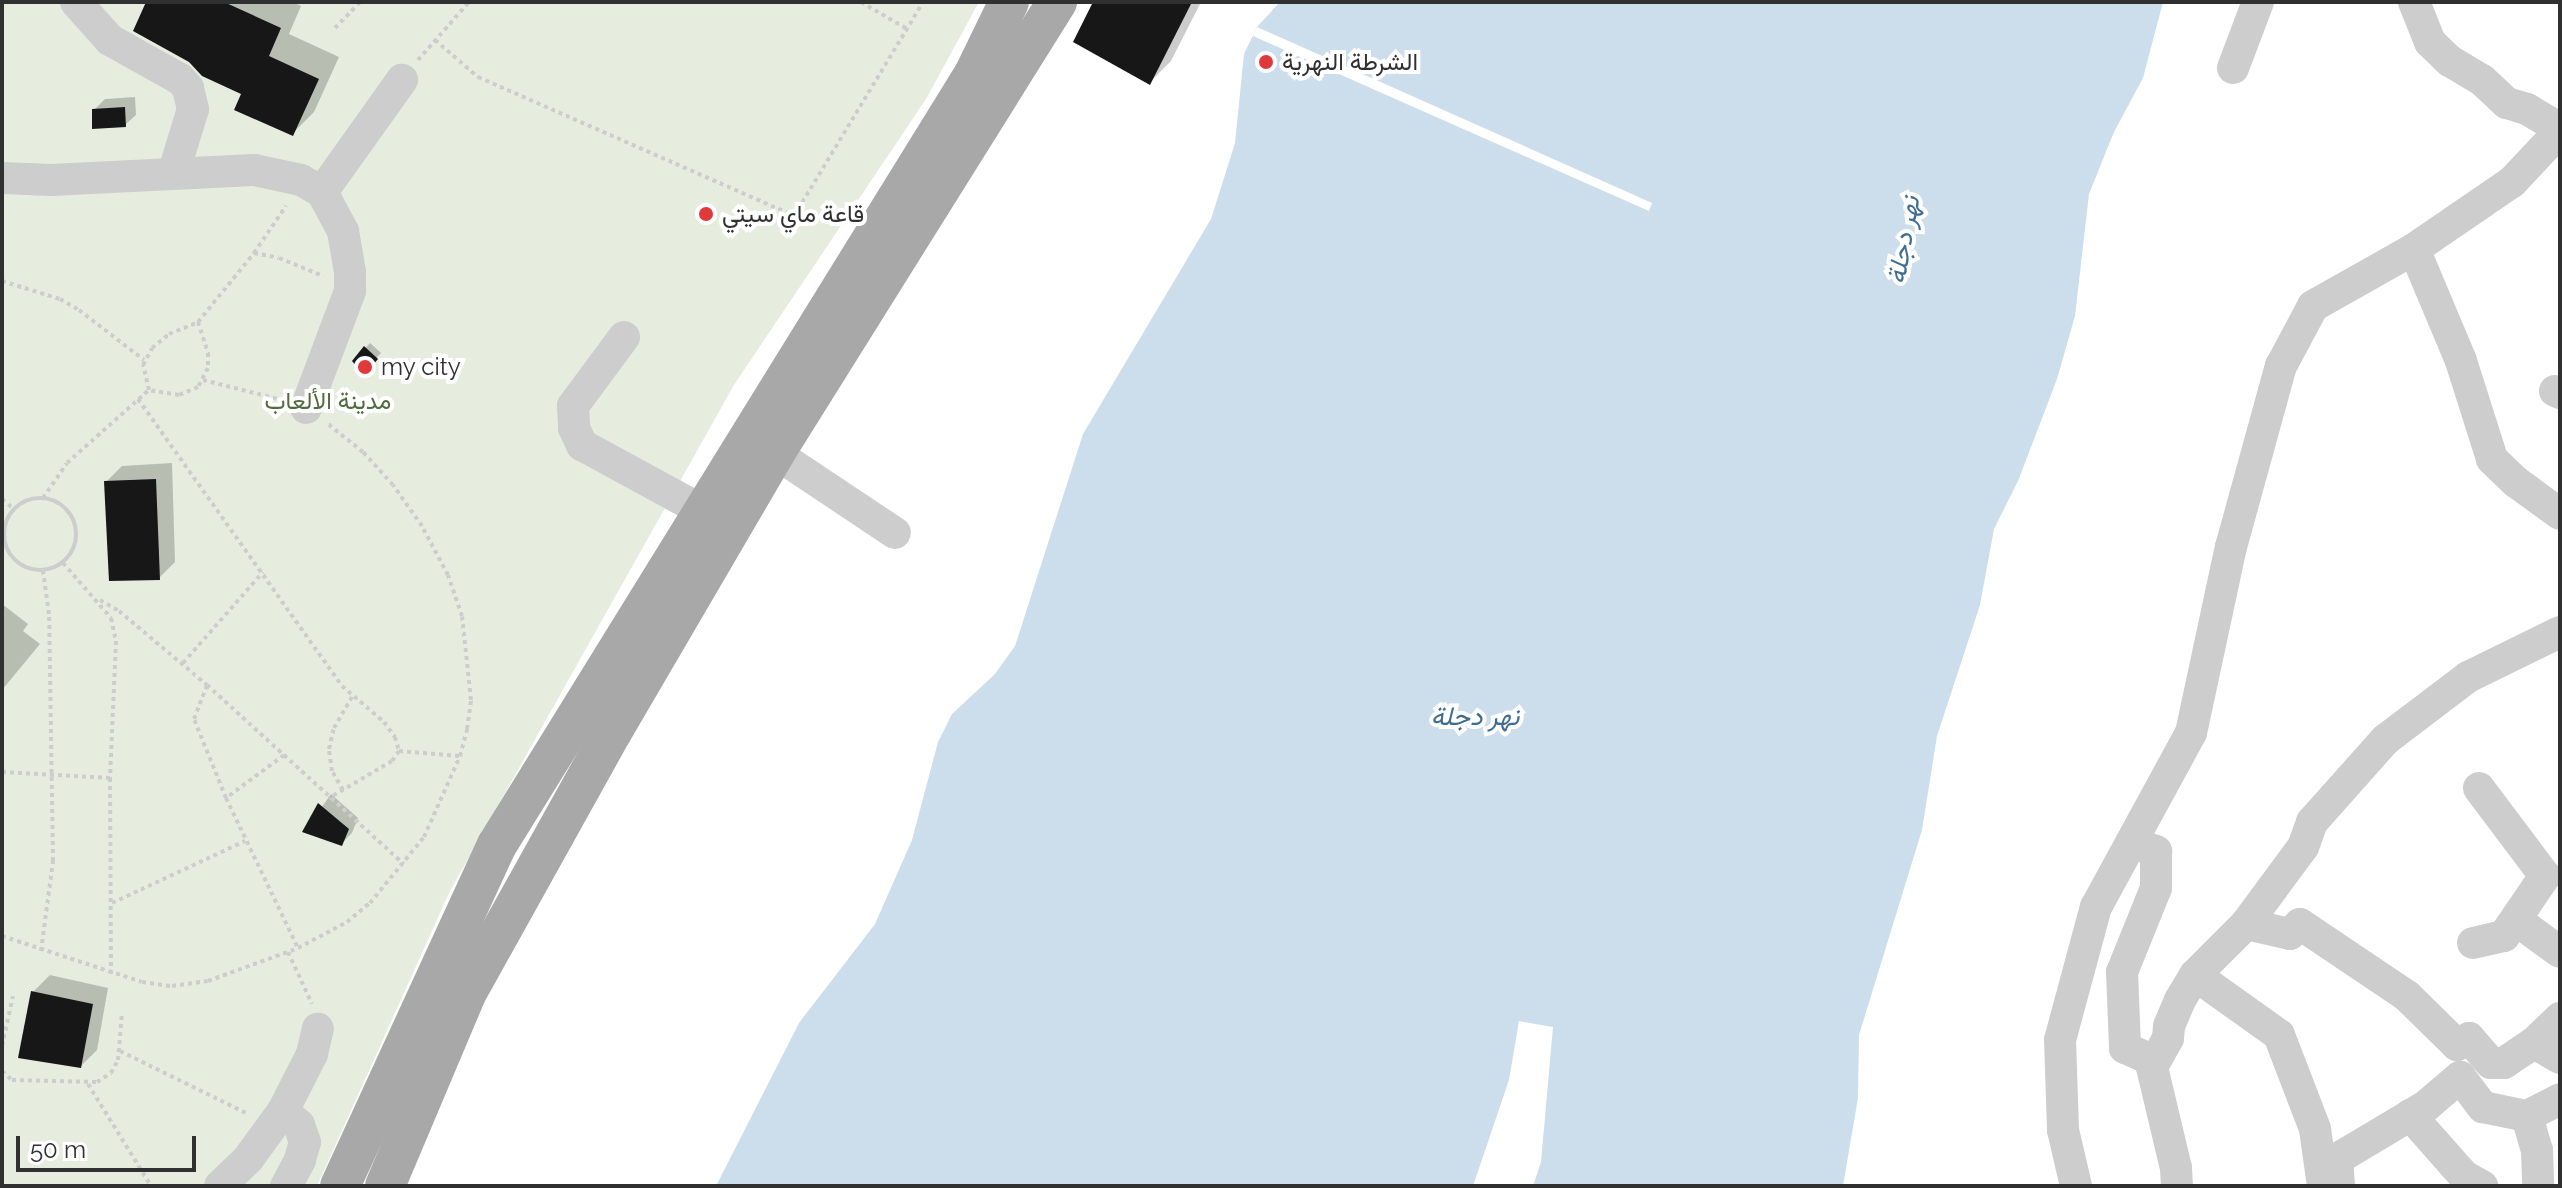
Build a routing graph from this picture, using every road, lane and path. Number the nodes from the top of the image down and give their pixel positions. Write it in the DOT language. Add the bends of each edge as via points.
graph roads {
  1 [pos="76,2"];
  2 [pos="360,2"];
  3 [pos="469,2"];
  4 [pos="861,2"];
  5 [pos="923,2"];
  6 [pos="1009,2"];
  7 [pos="1057,2"];
  8 [pos="2258,2"];
  9 [pos="2414,2"];
  10 [pos="335,28"];
  11 [pos="907,29"];
  12 [pos="435,40"];
  13 [pos="2233,68"];
  14 [pos="402,80"];
  15 [pos="2557,139"];
  16 [pos="174,171"];
  17 [pos="2,178"];
  18 [pos="311,186"];
  19 [pos="2414,249"];
  20 [pos="254,253"];
  21 [pos="2,281"];
  22 [pos="350,291"];
  23 [pos="198,322"];
  24 [pos="624,337"];
  25 [pos="144,360"];
  26 [pos="203,380"];
  27 [pos="149,390"];
  28 [pos="138,399"];
  29 [pos="306,408"];
  30 [pos="775,453"];
  31 [pos="43,498"];
  32 [pos="2,499"];
  33 [pos="14,509"];
  34 [pos="701,510"];
  35 [pos="2560,514"];
  36 [pos="895,533"];
  37 [pos="63,563"];
  38 [pos="43,571"];
  39 [pos="263,572"];
  40 [pos="96,597"];
  41 [pos="2558,636"];
  42 [pos="183,663"];
  43 [pos="207,685"];
  44 [pos="352,697"];
  45 [pos="578,713"];
  46 [pos="612,732"];
  47 [pos="399,751"];
  48 [pos="284,755"];
  49 [pos="460,756"];
  50 [pos="2,772"];
  51 [pos="51,773"];
  52 [pos="110,778"];
  53 [pos="2479,788"];
  54 [pos="344,790"];
  55 [pos="226,798"];
  56 [pos="329,798"];
  57 [pos="245,841"];
  58 [pos="2132,842"];
  59 [pos="404,864"];
  60 [pos="112,903"];
  61 [pos="2516,920"];
  62 [pos="2246,924"];
  63 [pos="2,936"];
  64 [pos="2473,943"];
  65 [pos="298,948"];
  66 [pos="41,951"];
  67 [pos="288,952"];
  68 [pos="2560,952"];
  69 [pos="111,974"];
  70 [pos="2195,975"];
  71 [pos="13,996"];
  72 [pos="122,1012"];
  73 [pos="2560,1018"];
  74 [pos="318,1029"];
  75 [pos="2,1046"];
  76 [pos="120,1051"];
  77 [pos="2547,1051"];
  78 [pos="2152,1067"];
  79 [pos="2,1071"];
  80 [pos="88,1084"];
  81 [pos="2560,1099"];
  82 [pos="2410,1115"];
  83 [pos="2527,1116"];
  84 [pos="277,1118"];
  85 [pos="151,1186"];
  86 [pos="220,1186"];
  87 [pos="286,1186"];
  88 [pos="340,1186"];
  89 [pos="385,1186"];
  90 [pos="2076,1186"];
  91 [pos="2177,1186"];
  92 [pos="2323,1186"];
  93 [pos="2339,1186"];
  94 [pos="2482,1186"];
  95 [pos="2538,1186"];
  1 -- 16 [label="street" via="110,40 188,88 193,109"];
  2 -- 10 [label="path"];
  3 -- 12 [label="path"];
  4 -- 11 [label="path"];
  5 -- 11 [label="path"];
  6 -- 34 [label="main road" via="974,74"];
  7 -- 30 [label="main road"];
  8 -- 13 [label="street"];
  9 -- 15 [label="street" via="2430,42 2507,103 2527,109"];
  11 -- 12 [label="path" via="794,216 478,77"];
  12 -- 14 [label="path"];
  14 -- 18 [label="street"];
  15 -- 19 [label="street" via="2512,182"];
  16 -- 17 [label="street"];
  16 -- 18 [label="street" via="254,170"];
  18 -- 20 [label="path"];
  18 -- 22 [label="street" via="343,231"];
  19 -- 35 [label="street" via="2461,361 2492,459"];
  19 -- 58 [label="street" via="2313,306 2281,366 2231,547 2191,733"];
  20 -- 22 [label="path" via="304,266"];
  20 -- 23 [label="path"];
  21 -- 25 [label="path" via="60,299"];
  22 -- 29 [label="street"];
  23 -- 25 [label="path" via="169,334"];
  23 -- 26 [label="path" via="208,353"];
  24 -- 34 [label="street" via="573,406 574,428 582,445"];
  25 -- 27 [label="path"];
  26 -- 27 [label="path" via="190,393"];
  26 -- 29 [label="path"];
  27 -- 28 [label="path"];
  28 -- 31 [label="path" via="67,463"];
  28 -- 39 [label="path"];
  29 -- 49 [label="path" via="363,452 393,485 448,575 462,616 471,700"];
  30 -- 36 [label="street"];
  30 -- 46 [label="main road"];
  31 -- 33 [label="path"];
  31 -- 37 [label="path" via="63,506 75,524 75,545"];
  32 -- 33 [label="path"];
  33 -- 38 [label="path" via="4,528 7,550 22,566"];
  34 -- 45 [label="main road"];
  37 -- 38 [label="path"];
  37 -- 40 [label="path"];
  38 -- 51 [label="path" via="49,614"];
  39 -- 42 [label="path"];
  39 -- 44 [label="path"];
  40 -- 42 [label="path"];
  40 -- 52 [label="path" via="111,618 116,641"];
  41 -- 62 [label="street" via="2468,677 2385,740 2312,822 2303,847"];
  42 -- 43 [label="path"];
  43 -- 48 [label="path"];
  43 -- 55 [label="path" via="194,719"];
  44 -- 47 [label="path" via="384,722"];
  44 -- 54 [label="path" via="329,749 332,771"];
  45 -- 46 [label="main road"];
  45 -- 88 [label="main road" via="497,845"];
  46 -- 89 [label="main road" via="466,994"];
  47 -- 49 [label="path"];
  47 -- 54 [label="path" via="392,761"];
  48 -- 55 [label="path"];
  48 -- 56 [label="path"];
  49 -- 59 [label="path" via="424,837"];
  50 -- 51 [label="path"];
  51 -- 52 [label="path"];
  51 -- 66 [label="path" via="53,861"];
  52 -- 60 [label="path"];
  53 -- 61 [label="street" via="2545,876"];
  54 -- 56 [label="path"];
  55 -- 57 [label="path"];
  56 -- 59 [label="path"];
  57 -- 60 [label="path"];
  57 -- 65 [label="path"];
  58 -- 78 [label="street" via="2156,851 2156,888 2122,972 2121,1020 2125,1048 2150,1059"];
  58 -- 90 [label="street" via="2096,907 2060,1040 2063,1130"];
  59 -- 65 [label="path" via="347,922"];
  60 -- 69 [label="path"];
  61 -- 64 [label="street" via="2504,936"];
  61 -- 68 [label="street"];
  62 -- 70 [label="street"];
  62 -- 77 [label="street" via="2290,934 2300,924 2407,996 2457,1045 2469,1038 2491,1063"];
  63 -- 66 [label="path"];
  65 -- 67 [label="path"];
  66 -- 69 [label="path"];
  67 -- 69 [label="path" via="190,985"];
  67 -- 74 [label="path" via="315,1009"];
  70 -- 78 [label="street"];
  70 -- 92 [label="street" via="2279,1035 2315,1129"];
  71 -- 75 [label="path"];
  72 -- 76 [label="path"];
  73 -- 77 [label="street"];
  74 -- 84 [label="street" via="312,1054"];
  76 -- 80 [label="path" via="111,1073"];
  76 -- 84 [label="path"];
  78 -- 91 [label="street"];
  79 -- 80 [label="path" via="12,1080"];
  80 -- 85 [label="path"];
  81 -- 83 [label="street"];
  82 -- 83 [label="street" via="2460,1077 2483,1107"];
  82 -- 93 [label="street" via="2337,1159"];
  82 -- 94 [label="street" via="2464,1176"];
  83 -- 95 [label="street" via="2537,1150"];
  84 -- 86 [label="street" via="248,1159"];
  84 -- 87 [label="street" via="299,1125 305,1142"];
}
